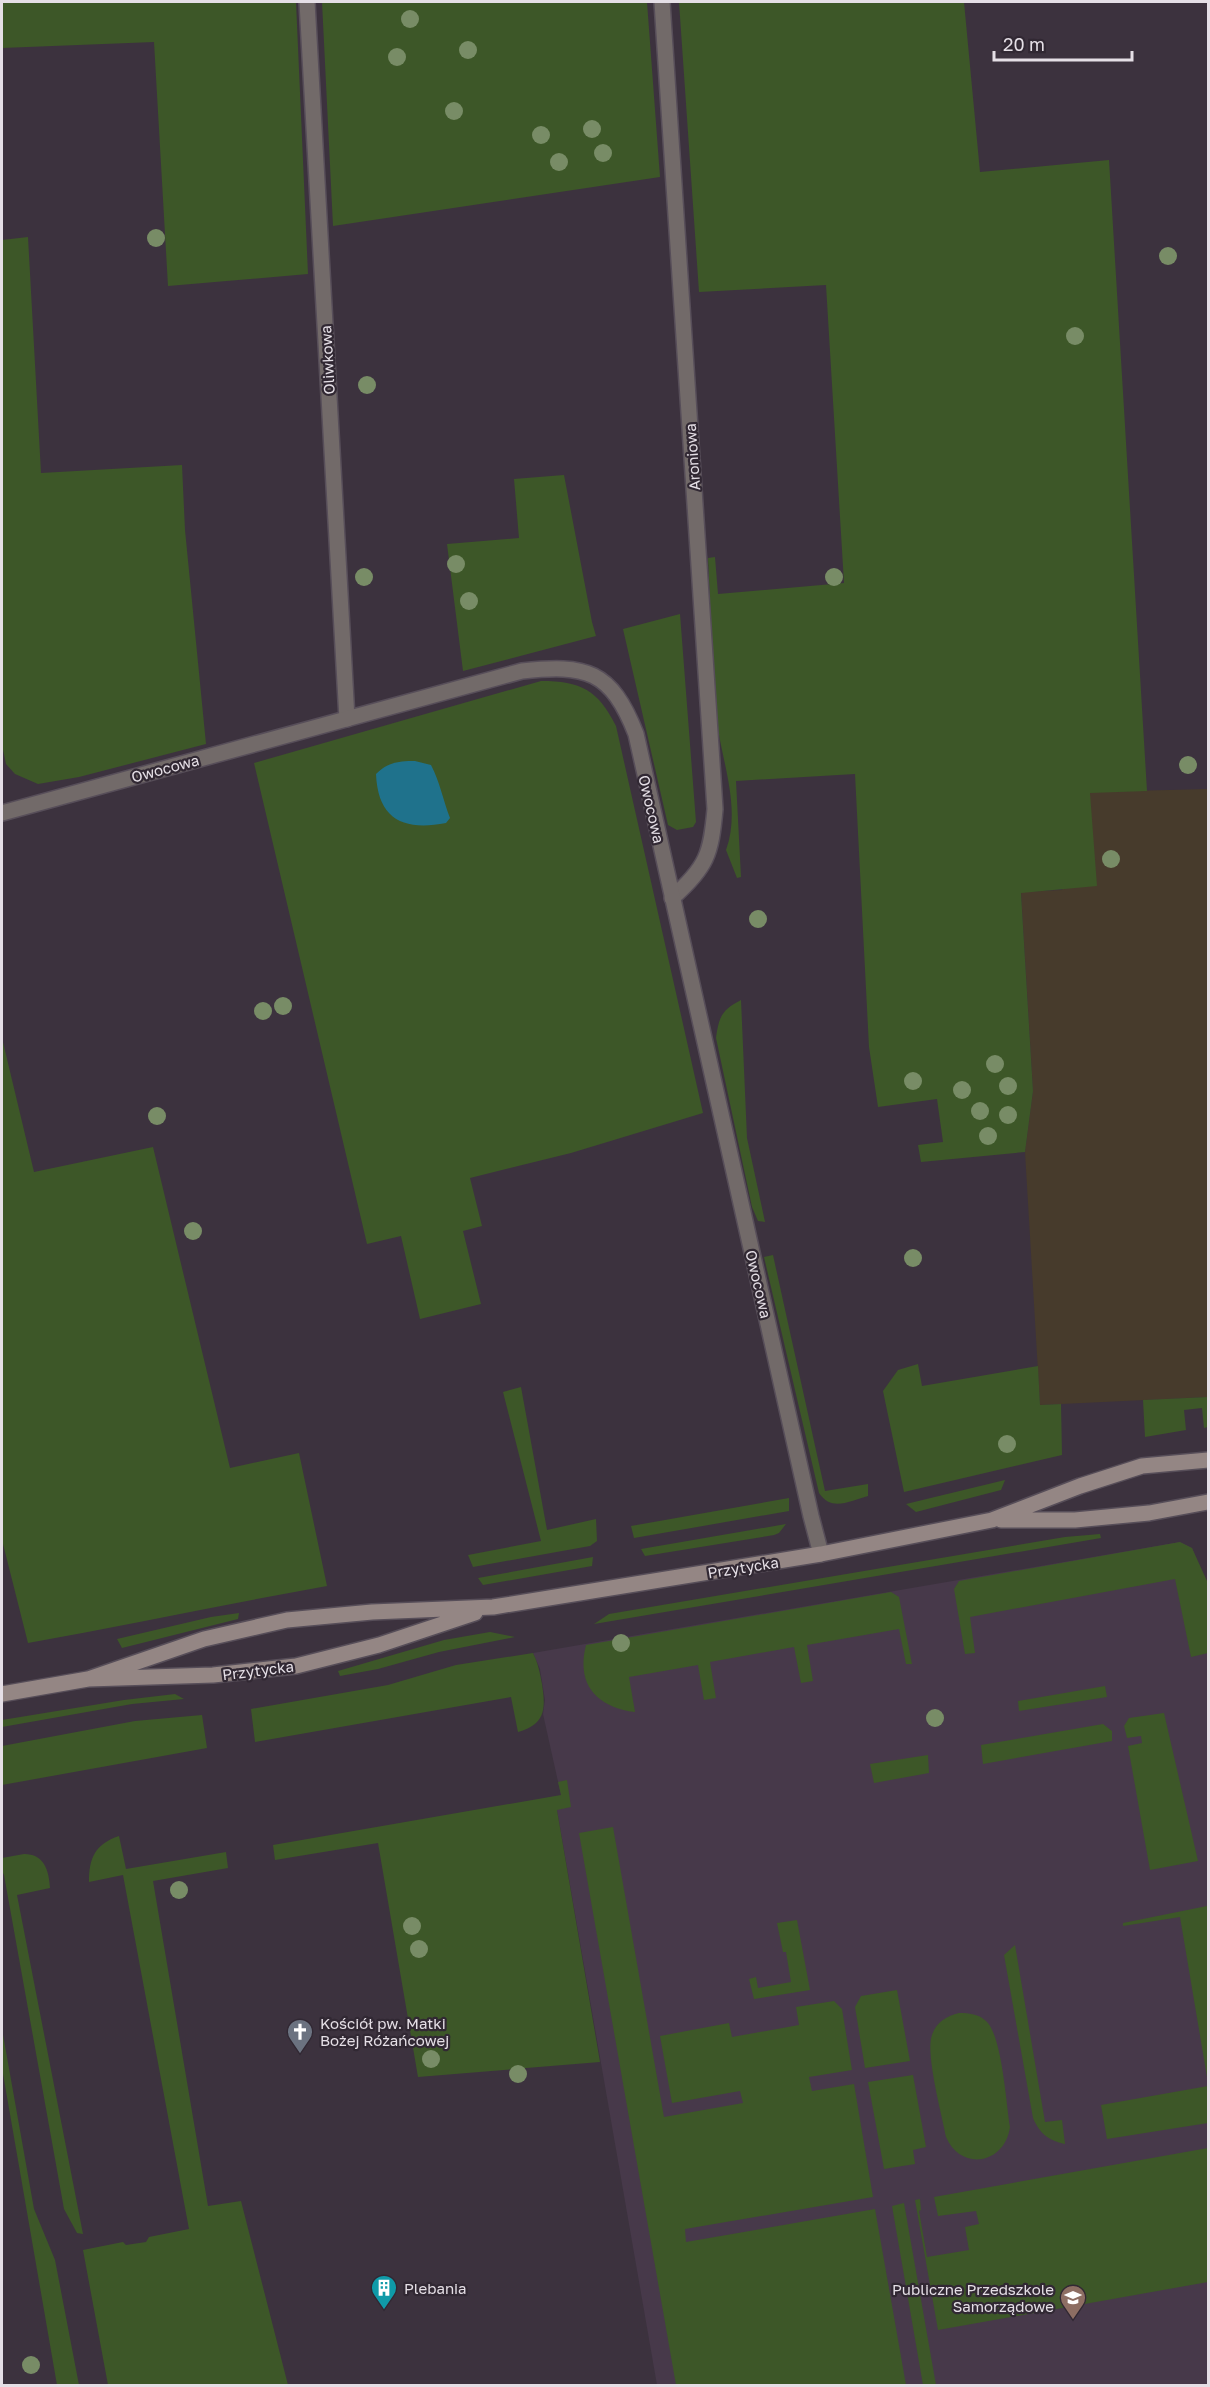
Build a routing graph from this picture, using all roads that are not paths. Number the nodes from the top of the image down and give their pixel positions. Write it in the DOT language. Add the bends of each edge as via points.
graph roads {
  1 [pos="307,2"];
  2 [pos="662,2"];
  3 [pos="347,719"];
  4 [pos="3,808"];
  5 [pos="672,898"];
  6 [pos="1209,1460"];
  7 [pos="1209,1502"];
  8 [pos="992,1520"];
  9 [pos="821,1554"];
  10 [pos="493,1607"];
  11 [pos="88,1679"];
  12 [pos="2,1694"];
  1 -- 3 [label="street, Oliwkowa"];
  2 -- 5 [label="street, Aroniowa" via="714,809 705,861 694,879"];
  3 -- 4 [label="street, Owocowa"];
  3 -- 5 [label="street, Owocowa" via="522,671 558,667 594,676 620,699 636,734"];
  5 -- 9 [label="street, Owocowa"];
  6 -- 8 [label="main road, Przytycka" via="1142,1466"];
  7 -- 8 [label="main road, Przytycka" via="1075,1520"];
  8 -- 9 [label="main road, Przytycka"];
  9 -- 10 [label="main road, Przytycka"];
  10 -- 11 [label="main road, Przytycka" via="287,1620 204,1640"];
  10 -- 11 [label="main road, Przytycka" via="379,1646 296,1666 213,1675"];
  11 -- 12 [label="main road, Przytycka"];
}
